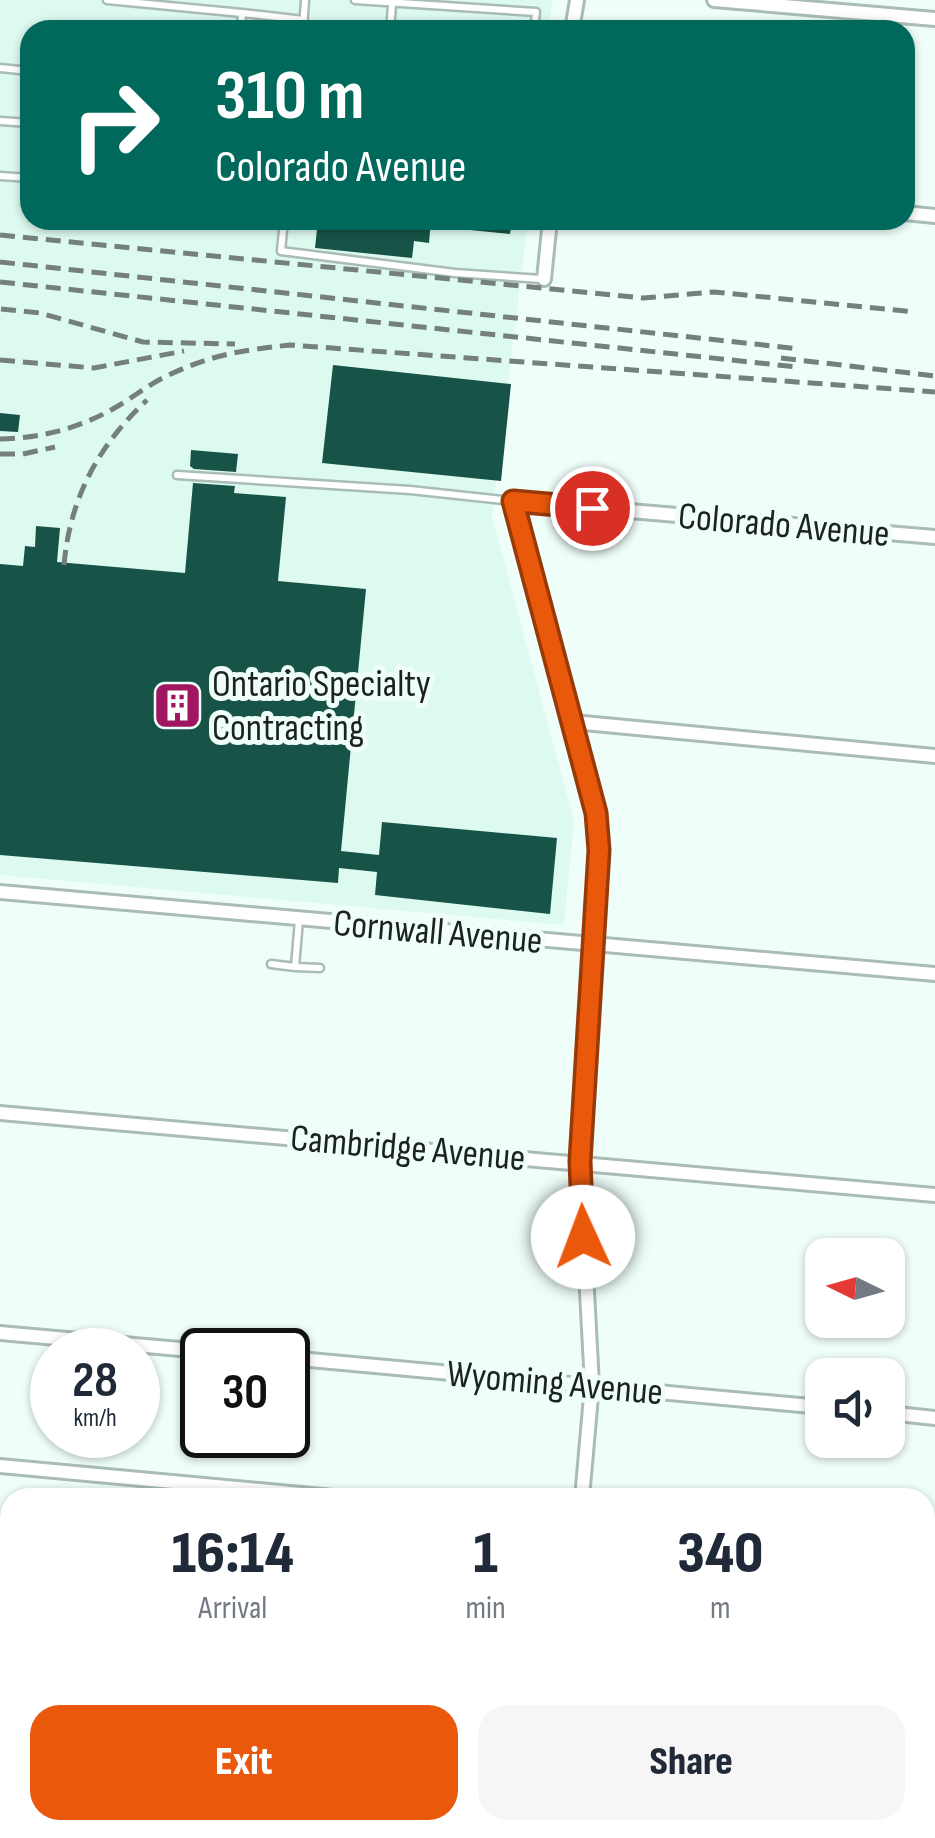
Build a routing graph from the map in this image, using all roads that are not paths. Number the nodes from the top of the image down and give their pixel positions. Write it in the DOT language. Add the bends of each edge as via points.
graph roads {
  1 [pos="107,0"];
  2 [pos="305,0"];
  3 [pos="355,0"];
  4 [pos="714,0"];
  5 [pos="392,5"];
  6 [pos="242,13"];
  7 [pos="935,19"];
  8 [pos="242,20"];
  9 [pos="304,20"];
  10 [pos="391,20"];
  11 [pos="535,20"];
  12 [pos="283,230"];
  13 [pos="549,230"];
  14 [pos="544,279"];
  15 [pos="177,474"];
  16 [pos="513,501"];
  17 [pos="935,537"];
  18 [pos="573,722"];
  19 [pos="935,756"];
  20 [pos="0,892"];
  21 [pos="299,918"];
  22 [pos="592,944"];
  23 [pos="271,964"];
  24 [pos="295,966"];
  25 [pos="320,968"];
  26 [pos="935,974"];
  27 [pos="0,1113"];
  28 [pos="580,1161"];
  29 [pos="935,1195"];
  30 [pos="0,1334"];
  31 [pos="180,1349"];
  32 [pos="310,1360"];
  33 [pos="592,1386"];
  34 [pos="805,1405"];
  35 [pos="905,1415"];
  36 [pos="935,1418"];
  37 [pos="0,1466"];
  38 [pos="236,1488"];
  39 [pos="583,1488"];
  1 -- 6 [label="lane"];
  2 -- 9 [label="lane"];
  3 -- 5 [label="lane"];
  4 -- 7 [label="street"];
  5 -- 10 [label="lane"];
  5 -- 11 [label="lane" via="536,12"];
  6 -- 8 [label="lane"];
  6 -- 9 [label="lane"];
  12 -- 14 [label="lane" via="281,251"];
  13 -- 14 [label="street"];
  15 -- 16 [label="lane"];
  16 -- 17 [label="street, Colorado Avenue"];
  16 -- 18 [label="street"];
  18 -- 19 [label="street"];
  18 -- 22 [label="street" via="596,813"];
  20 -- 21 [label="street, Cornwall Avenue"];
  21 -- 22 [label="street, Cornwall Avenue"];
  21 -- 24 [label="lane"];
  22 -- 26 [label="street, Cornwall Avenue"];
  22 -- 28 [label="street"];
  23 -- 24 [label="lane"];
  24 -- 25 [label="lane"];
  27 -- 28 [label="street, Cambridge Avenue"];
  28 -- 29 [label="street, Cambridge Avenue"];
  28 -- 33 [label="street"];
  30 -- 31 [label="street"];
  32 -- 33 [label="street, Wyoming Avenue"];
  33 -- 34 [label="street, Wyoming Avenue"];
  33 -- 39 [label="street"];
  35 -- 36 [label="street"];
  37 -- 38 [label="street"];
}
